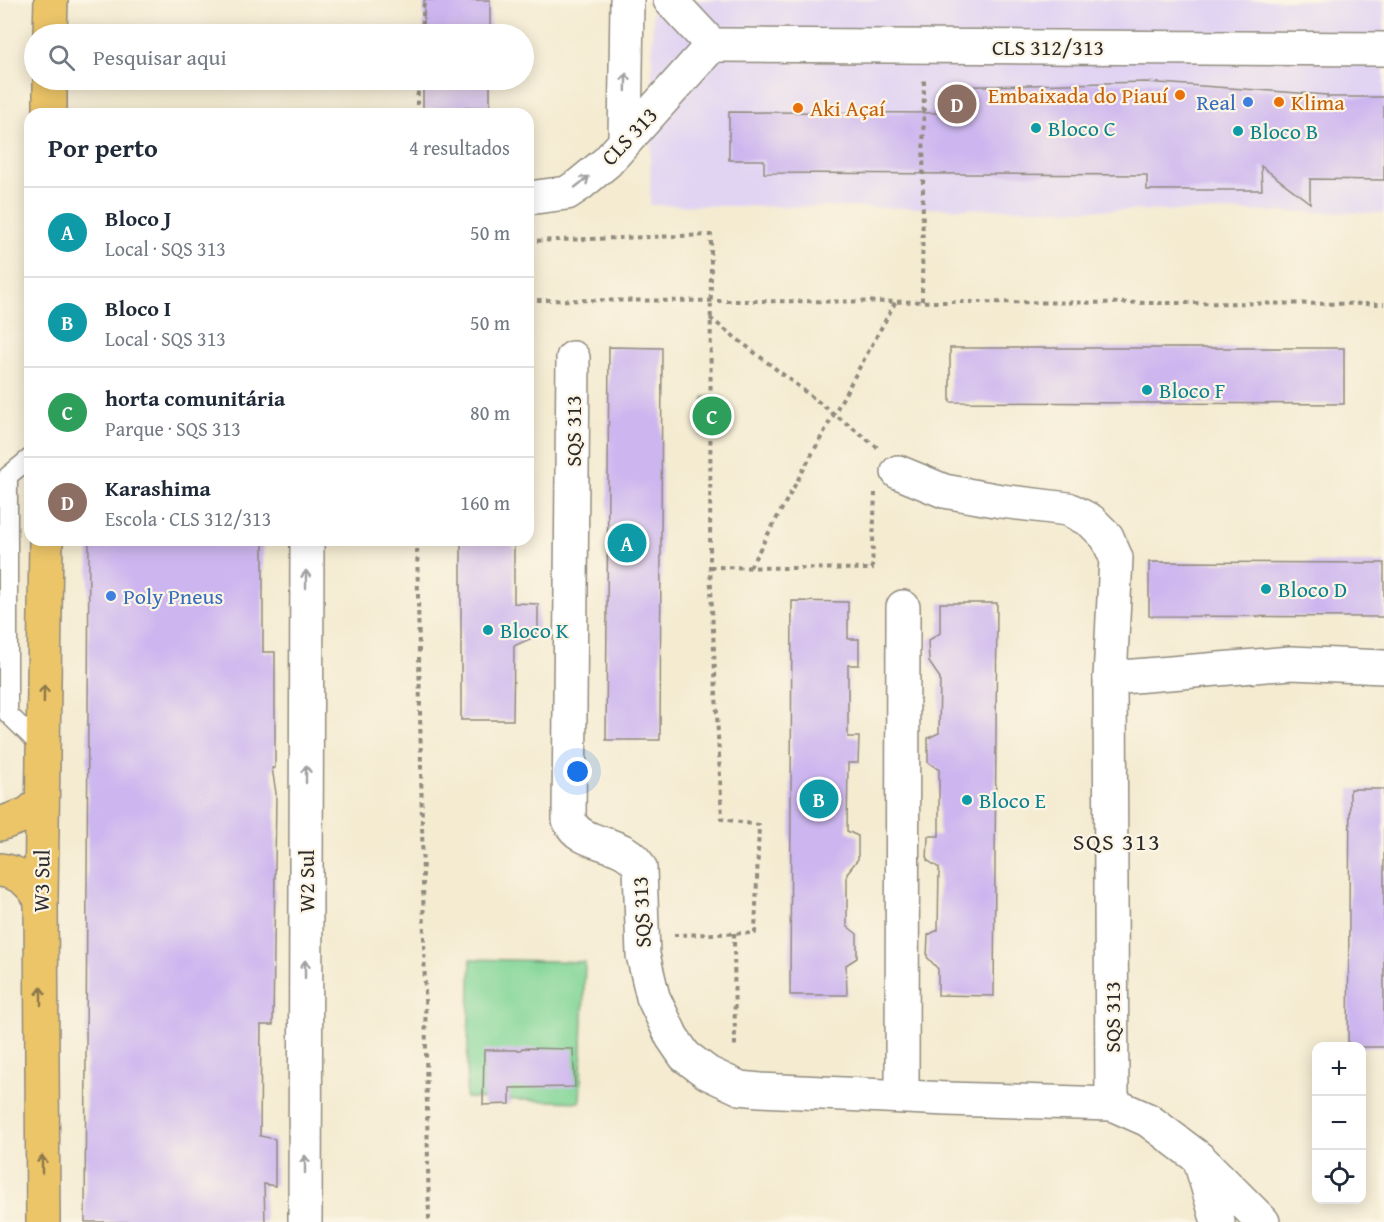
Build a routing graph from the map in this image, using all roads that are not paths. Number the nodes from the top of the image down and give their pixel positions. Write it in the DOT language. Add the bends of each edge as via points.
graph roads {
  1 [pos="51,0"];
  2 [pos="627,0"];
  3 [pos="670,0"];
  4 [pos="50,24"];
  5 [pos="712,45"];
  6 [pos="1384,49"];
  7 [pos="50,90"];
  8 [pos="50,108"];
  9 [pos="625,141"];
  10 [pos="534,197"];
  11 [pos="573,358"];
  12 [pos="24,463"];
  13 [pos="883,474"];
  14 [pos="46,546"];
  15 [pos="307,546"];
  16 [pos="903,607"];
  17 [pos="1384,667"];
  18 [pos="1110,678"];
  19 [pos="43,748"];
  20 [pos="42,802"];
  21 [pos="0,824"];
  22 [pos="0,870"];
  23 [pos="41,900"];
  24 [pos="902,1096"];
  25 [pos="1112,1104"];
  26 [pos="1200,1159"];
  27 [pos="43,1222"];
  28 [pos="305,1222"];
  29 [pos="1218,1222"];
  30 [pos="1263,1222"];
  1 -- 4 [label="main road"];
  9 -- 2 [label="street, one-way"];
  3 -- 5 [label="street"];
  5 -- 6 [label="street, CLS 312/313"];
  5 -- 9 [label="street, CLS 313"];
  7 -- 8 [label="main road"];
  10 -- 9 [label="street, CLS 313, one-way" via="567,193 607,162"];
  11 -- 24 [label="street, SQS 313" via="569,820 580,834 627,852 640,868 644,955 653,997 686,1056 708,1073 735,1086"];
  12 -- 19 [label="lane" via="8,476 8,714"];
  13 -- 18 [label="street, SQS 313" via="944,491 1068,509 1091,521 1107,537 1116,558"];
  19 -- 14 [label="main road, W3 Sul, one-way"];
  28 -- 15 [label="street, W2 Sul, one-way"];
  16 -- 24 [label="street"];
  17 -- 18 [label="street" via="1291,663"];
  18 -- 25 [label="street, SQS 313"];
  19 -- 20 [label="main road, W3 Sul"];
  20 -- 21 [label="main road" via="28,814"];
  20 -- 23 [label="main road, W3 Sul"];
  22 -- 23 [label="main road" via="33,885"];
  27 -- 23 [label="main road, W3 Sul, one-way"];
  24 -- 25 [label="street, SQS 313"];
  25 -- 26 [label="street, SQS 313" via="1148,1120"];
  26 -- 29 [label="street"];
  26 -- 30 [label="street, SQS 313"];
}
